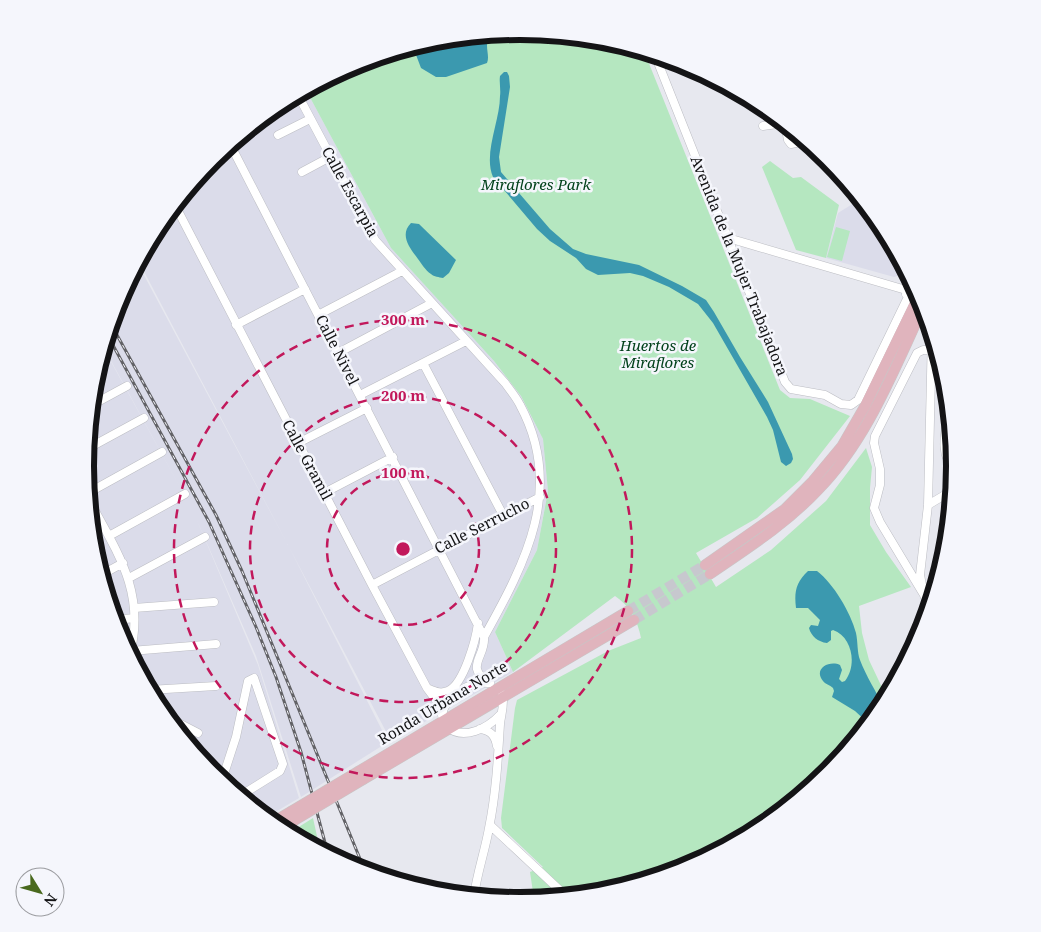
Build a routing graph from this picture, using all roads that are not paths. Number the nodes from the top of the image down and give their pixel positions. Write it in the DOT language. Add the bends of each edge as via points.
graph roads {
  1 [pos="658,63"];
  2 [pos="301,101"];
  3 [pos="310,119"];
  4 [pos="775,124"];
  5 [pos="763,126"];
  6 [pos="787,134"];
  7 [pos="278,135"];
  8 [pos="797,143"];
  9 [pos="234,152"];
  10 [pos="330,157"];
  11 [pos="302,172"];
  12 [pos="179,212"];
  13 [pos="728,238"];
  14 [pos="402,271"];
  15 [pos="907,287"];
  16 [pos="305,289"];
  17 [pos="906,290"];
  18 [pos="907,299"];
  19 [pos="432,303"];
  20 [pos="916,308"];
  21 [pos="318,314"];
  22 [pos="919,315"];
  23 [pos="236,325"];
  24 [pos="466,341"];
  25 [pos="930,350"];
  26 [pos="338,353"];
  27 [pos="932,356"];
  28 [pos="422,362"];
  29 [pos="127,386"];
  30 [pos="360,395"];
  31 [pos="100,401"];
  32 [pos="367,408"];
  33 [pos="144,418"];
  34 [pos="298,443"];
  35 [pos="95,445"];
  36 [pos="162,452"];
  37 [pos="392,457"];
  38 [pos="95,489"];
  39 [pos="324,492"];
  40 [pos="184,494"];
  41 [pos="946,495"];
  42 [pos="540,497"];
  43 [pos="928,506"];
  44 [pos="503,515"];
  45 [pos="97,517"];
  46 [pos="109,536"];
  47 [pos="205,537"];
  48 [pos="439,548"];
  49 [pos="123,563"];
  50 [pos="707,569"];
  51 [pos="108,571"];
  52 [pos="129,578"];
  53 [pos="372,585"];
  54 [pos="924,595"];
  55 [pos="925,598"];
  56 [pos="214,602"];
  57 [pos="134,608"];
  58 [pos="631,615"];
  59 [pos="134,618"];
  60 [pos="494,619"];
  61 [pos="123,620"];
  62 [pos="478,622"];
  63 [pos="484,637"];
  64 [pos="132,640"];
  65 [pos="216,644"];
  66 [pos="137,651"];
  67 [pos="216,686"];
  68 [pos="427,688"];
  69 [pos="497,689"];
  70 [pos="158,690"];
  71 [pos="501,714"];
  72 [pos="444,721"];
  73 [pos="183,725"];
  74 [pos="480,729"];
  75 [pos="198,732"];
  76 [pos="498,752"];
  77 [pos="225,772"];
  78 [pos="247,792"];
  79 [pos="293,816"];
  80 [pos="283,819"];
  81 [pos="287,822"];
  82 [pos="490,825"];
  83 [pos="475,889"];
  84 [pos="559,890"];
  1 -- 13 [label="street, Avenida de la Mujer Trabajadora"];
  2 -- 3 [label="street, Calle Escarpia"];
  3 -- 7 [label="street"];
  3 -- 10 [label="street, Calle Escarpia"];
  4 -- 5 [label="street"];
  6 -- 8 [label="street" via="791,144"];
  9 -- 16 [label="street, Calle Nivel"];
  10 -- 11 [label="street"];
  10 -- 14 [label="street, Calle Escarpia" via="375,240"];
  12 -- 23 [label="street, Calle Gramil"];
  13 -- 17 [label="street"];
  13 -- 18 [label="street, Avenida de la Mujer Trabajadora" via="785,382 791,389 825,395 841,404 851,405 858,400"];
  14 -- 19 [label="street, Calle Escarpia"];
  14 -- 21 [label="street"];
  15 -- 17 [label="street"];
  16 -- 21 [label="street, Calle Nivel"];
  16 -- 23 [label="street"];
  17 -- 18 [label="street"];
  18 -- 20 [label="street" via="908,304"];
  19 -- 24 [label="street, Calle Escarpia"];
  19 -- 26 [label="street"];
  21 -- 26 [label="street, Calle Nivel"];
  22 -- 50 [label="main road" via="855,443 820,489 758,542"];
  23 -- 34 [label="street, Calle Gramil"];
  24 -- 28 [label="street"];
  24 -- 42 [label="street, Calle Escarpia" via="520,404 538,461"];
  25 -- 54 [label="street" via="917,353 874,443 880,469 874,508"];
  26 -- 30 [label="street, Calle Nivel"];
  27 -- 43 [label="street"];
  28 -- 30 [label="street"];
  28 -- 44 [label="street"];
  29 -- 31 [label="street"];
  30 -- 32 [label="street, Calle Nivel"];
  32 -- 34 [label="street"];
  32 -- 37 [label="street, Calle Nivel"];
  33 -- 35 [label="street"];
  34 -- 39 [label="street, Calle Gramil"];
  36 -- 38 [label="street"];
  37 -- 39 [label="street"];
  37 -- 48 [label="street, Calle Nivel"];
  39 -- 53 [label="street, Calle Gramil"];
  40 -- 46 [label="street"];
  41 -- 43 [label="street"];
  42 -- 44 [label="street, Calle Serrucho"];
  42 -- 60 [label="street, Calle Escarpia" via="529,546"];
  43 -- 54 [label="street" via="920,576"];
  44 -- 48 [label="street, Calle Serrucho"];
  45 -- 46 [label="street"];
  46 -- 49 [label="street"];
  47 -- 52 [label="street"];
  48 -- 53 [label="street, Calle Serrucho"];
  48 -- 62 [label="street, Calle Nivel"];
  49 -- 51 [label="street"];
  49 -- 52 [label="street"];
  52 -- 57 [label="street"];
  53 -- 68 [label="street, Calle Gramil"];
  54 -- 55 [label="street"];
  56 -- 57 [label="street"];
  57 -- 59 [label="street"];
  58 -- 69 [label="main road, Ronda Urbana Norte"];
  59 -- 61 [label="street"];
  59 -- 64 [label="street"];
  60 -- 62 [label="street" via="483,624"];
  60 -- 63 [label="street, Calle Escarpia"];
  62 -- 63 [label="street, Calle Nivel"];
  62 -- 68 [label="street" via="472,649 457,684 440,693"];
  63 -- 69 [label="street, Calle Escarpia" via="477,670"];
  65 -- 66 [label="street"];
  67 -- 70 [label="street"];
  68 -- 72 [label="street, Calle Gramil" via="439,704"];
  69 -- 71 [label="street" via="504,704"];
  69 -- 72 [label="main road, Ronda Urbana Norte"];
  69 -- 72 [label="street" via="481,682 462,690 444,707"];
  71 -- 74 [label="street"];
  71 -- 76 [label="street"];
  72 -- 74 [label="street" via="465,734"];
  72 -- 79 [label="main road, Ronda Urbana Norte, bridge"];
  73 -- 75 [label="street"];
  74 -- 76 [label="street" via="493,735"];
  76 -- 82 [label="street"];
  77 -- 78 [label="street" via="248,681 254,678 283,764 280,771"];
  79 -- 80 [label="main road, Ronda Urbana Norte"];
  79 -- 81 [label="main road, Ronda Urbana Norte"];
  82 -- 83 [label="street"];
  82 -- 84 [label="street"];
}
